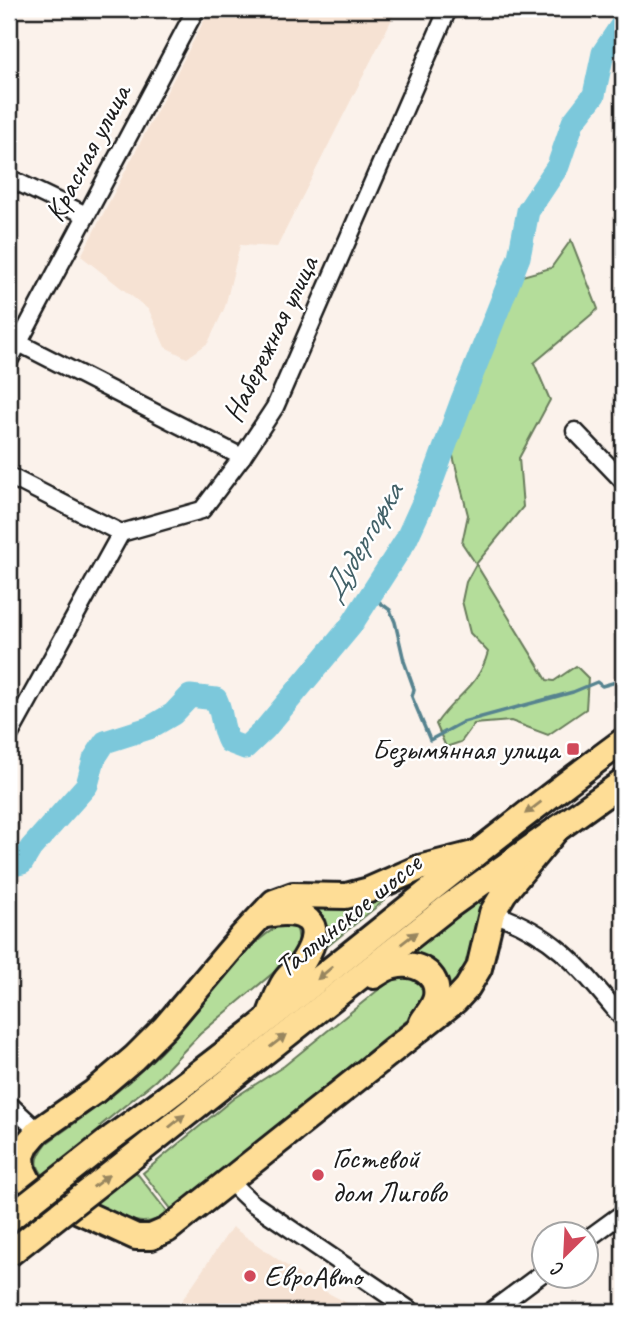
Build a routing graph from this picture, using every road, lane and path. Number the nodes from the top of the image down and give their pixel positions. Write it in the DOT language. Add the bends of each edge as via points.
graph roads {
  1 [pos="196,9"];
  2 [pos="448,9"];
  3 [pos="9,178"];
  4 [pos="86,215"];
  5 [pos="14,340"];
  6 [pos="9,361"];
  7 [pos="575,431"];
  8 [pos="242,457"];
  9 [pos="9,476"];
  10 [pos="623,481"];
  11 [pos="121,533"];
  12 [pos="9,736"];
  13 [pos="623,741"];
  14 [pos="623,782"];
  15 [pos="557,829"];
  16 [pos="474,854"];
  17 [pos="492,913"];
  18 [pos="260,916"];
  19 [pos="336,995"];
  20 [pos="623,1019"];
  21 [pos="268,1020"];
  22 [pos="414,1033"];
  23 [pos="9,1104"];
  24 [pos="38,1130"];
  25 [pos="235,1188"];
  26 [pos="623,1213"];
  27 [pos="9,1220"];
  28 [pos="600,1230"];
  29 [pos="9,1254"];
  30 [pos="530,1282"];
  31 [pos="413,1312"];
  32 [pos="490,1312"];
  1 -- 4 [label="street, Красная улица"];
  2 -- 8 [label="street, Набережная улица" via="275,407"];
  3 -- 4 [label="street"];
  4 -- 5 [label="street, Красная улица"];
  5 -- 6 [label="street, Красная улица"];
  5 -- 8 [label="street"];
  7 -- 10 [label="street"];
  8 -- 11 [label="street, Набережная улица" via="202,510"];
  9 -- 11 [label="street"];
  11 -- 12 [label="street"];
  13 -- 16 [label="main road, Таллинское шоссе, one-way"];
  14 -- 15 [label="main road, Таллинское шоссе"];
  15 -- 17 [label="main road"];
  19 -- 15 [label="main road, Таллинское шоссе, one-way"];
  16 -- 18 [label="main road" via="419,869 369,890 293,895 274,902"];
  16 -- 21 [label="main road, Таллинское шоссе, one-way"];
  17 -- 20 [label="street" via="560,948"];
  17 -- 22 [label="main road" via="479,968 467,988"];
  18 -- 21 [label="main road" via="297,912 308,919 314,934 303,963 285,981"];
  18 -- 24 [label="main road" via="134,1058"];
  19 -- 22 [label="main road" via="393,966 418,966 429,974 436,996"];
  29 -- 19 [label="main road, Таллинское шоссе, one-way, bridge"];
  21 -- 27 [label="main road, Таллинское шоссе, bridge"];
  22 -- 25 [label="main road"];
  23 -- 24 [label="street"];
  24 -- 25 [label="main road" via="22,1156 30,1184 42,1194 136,1237 167,1230"];
  25 -- 31 [label="street"];
  26 -- 28 [label="street"];
  30 -- 32 [label="street"];
}
